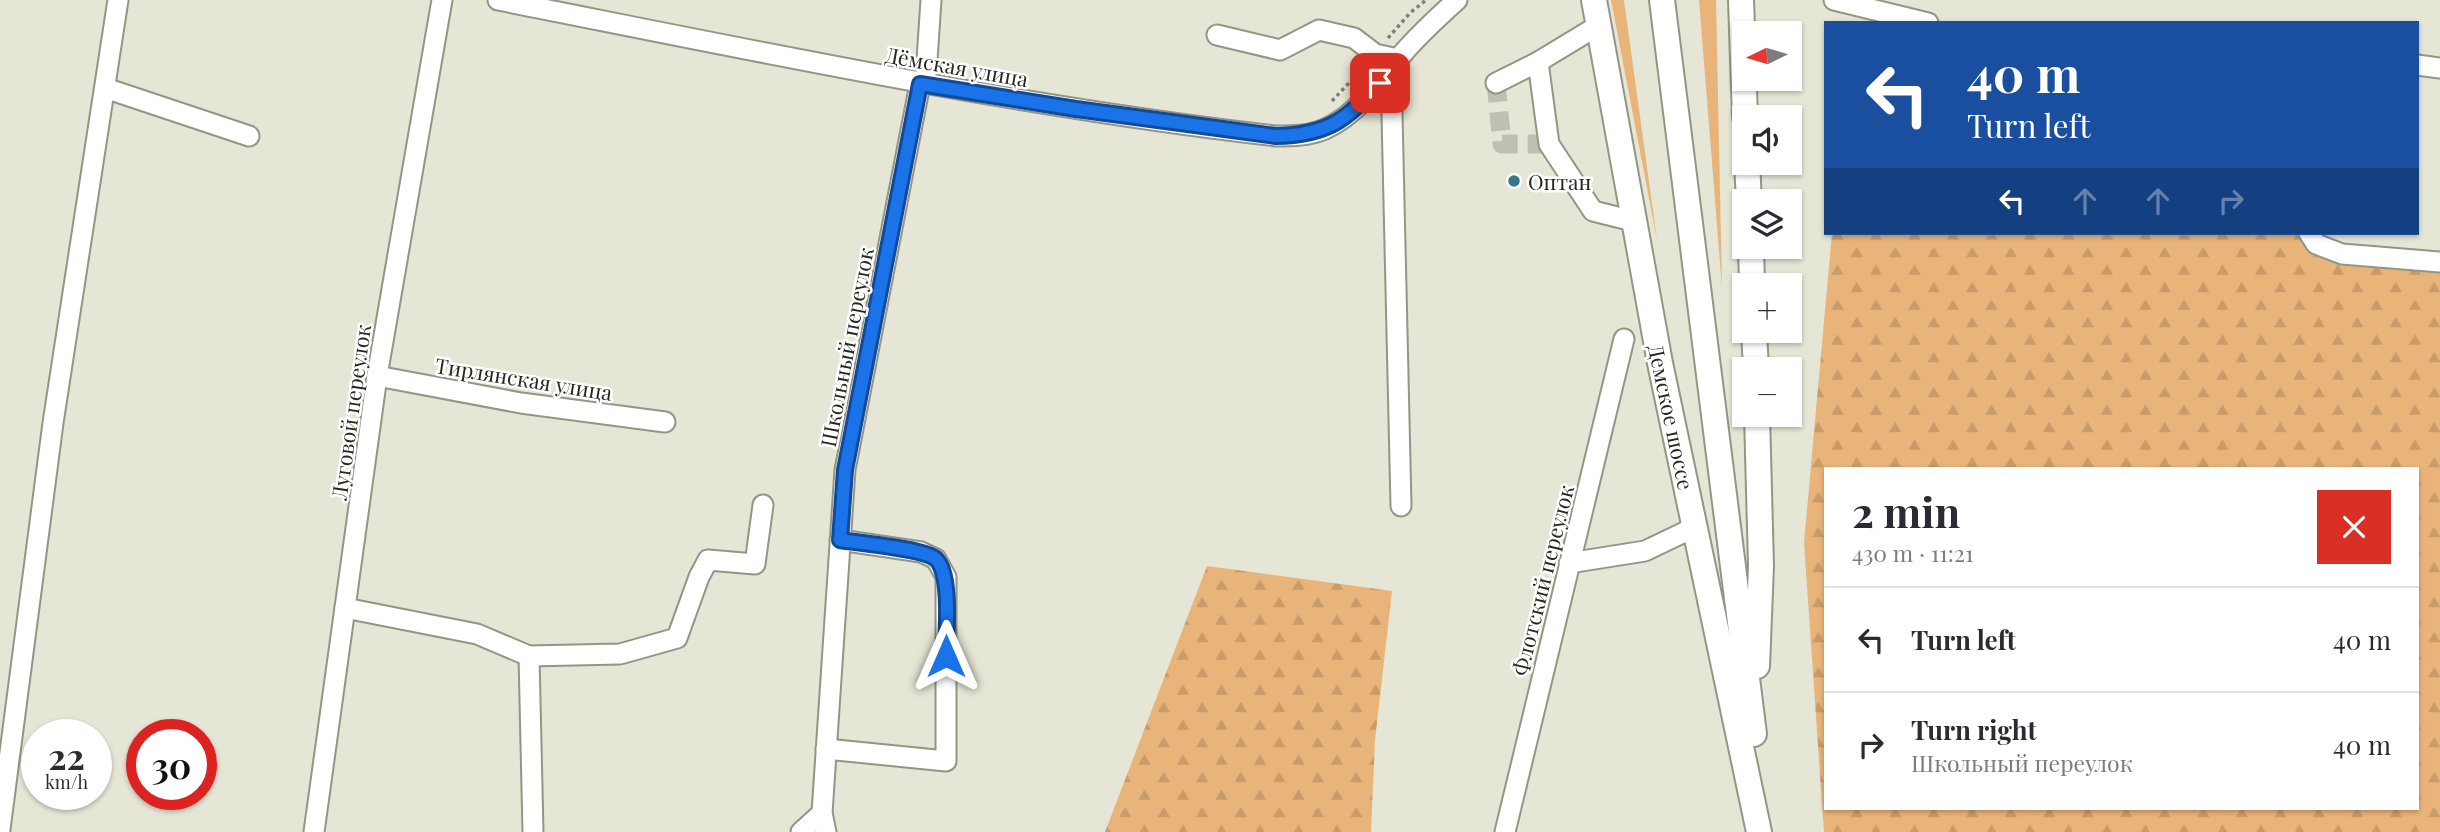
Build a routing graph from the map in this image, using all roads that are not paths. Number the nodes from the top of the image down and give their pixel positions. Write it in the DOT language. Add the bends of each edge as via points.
graph roads {
  1 [pos="118,0"];
  2 [pos="442,0"];
  3 [pos="498,0"];
  4 [pos="931,0"];
  5 [pos="1457,0"];
  6 [pos="1594,0"];
  7 [pos="1661,0"];
  8 [pos="1741,0"];
  9 [pos="1834,0"];
  10 [pos="1920,21"];
  11 [pos="1599,25"];
  12 [pos="1217,35"];
  13 [pos="1538,62"];
  14 [pos="1395,65"];
  15 [pos="2419,65"];
  16 [pos="2440,68"];
  17 [pos="1496,83"];
  18 [pos="920,84"];
  19 [pos="105,88"];
  20 [pos="1745,105"];
  21 [pos="248,136"];
  22 [pos="1633,222"];
  23 [pos="2310,235"];
  24 [pos="2440,262"];
  25 [pos="1624,339"];
  26 [pos="377,376"];
  27 [pos="665,422"];
  28 [pos="1757,427"];
  29 [pos="762,505"];
  30 [pos="1401,506"];
  31 [pos="1695,527"];
  32 [pos="840,540"];
  33 [pos="1569,564"];
  34 [pos="345,608"];
  35 [pos="529,656"];
  36 [pos="1754,740"];
  37 [pos="826,749"];
  38 [pos="824,822"];
  39 [pos="0,829"];
  40 [pos="314,832"];
  41 [pos="533,832"];
  42 [pos="802,832"];
  43 [pos="1505,832"];
  44 [pos="1759,832"];
  45 [pos="1765,832"];
  1 -- 19 [label="street"];
  2 -- 26 [label="street, Луговой переулок"];
  3 -- 18 [label="street, Дёмская улица"];
  4 -- 18 [label="street, Школьный переулок" via="926,75"];
  5 -- 14 [label="street, Дёмская улица"];
  6 -- 11 [label="main road, Демское шоссе"];
  7 -- 36 [label="main road, Демское шоссе"];
  8 -- 20 [label="main road"];
  9 -- 10 [label="street"];
  11 -- 13 [label="street"];
  11 -- 22 [label="main road, Демское шоссе"];
  12 -- 14 [label="street" via="1280,50 1319,30 1354,38"];
  13 -- 17 [label="street"];
  13 -- 22 [label="street" via="1549,144 1593,211"];
  14 -- 18 [label="street, Дёмская улица" via="1370,95 1339,120 1303,135 1244,132"];
  14 -- 30 [label="street"];
  15 -- 16 [label="street"];
  18 -- 32 [label="street, Школьный переулок" via="845,470"];
  19 -- 21 [label="street"];
  19 -- 39 [label="street" via="53,423"];
  22 -- 31 [label="main road, Демское шоссе"];
  23 -- 24 [label="street" via="2316,244 2342,254"];
  25 -- 33 [label="street, Флотский переулок"];
  26 -- 27 [label="street, Тирлянская улица" via="521,403"];
  26 -- 34 [label="street, Луговой переулок"];
  28 -- 36 [label="main road" via="1761,566"];
  29 -- 35 [label="street" via="755,564 708,560 677,638 620,654"];
  31 -- 33 [label="street" via="1645,551"];
  31 -- 44 [label="main road, Демское шоссе"];
  32 -- 37 [label="street, Школьный переулок"];
  32 -- 37 [label="street" via="921,552 936,559 946,577 946,761"];
  33 -- 43 [label="street, Флотский переулок"];
  34 -- 35 [label="street" via="477,634"];
  34 -- 40 [label="street, Луговой переулок"];
  35 -- 41 [label="street"];
  36 -- 45 [label="main road, Демское шоссе"];
  37 -- 38 [label="street, Школьный переулок"];
  38 -- 42 [label="street"];
}
